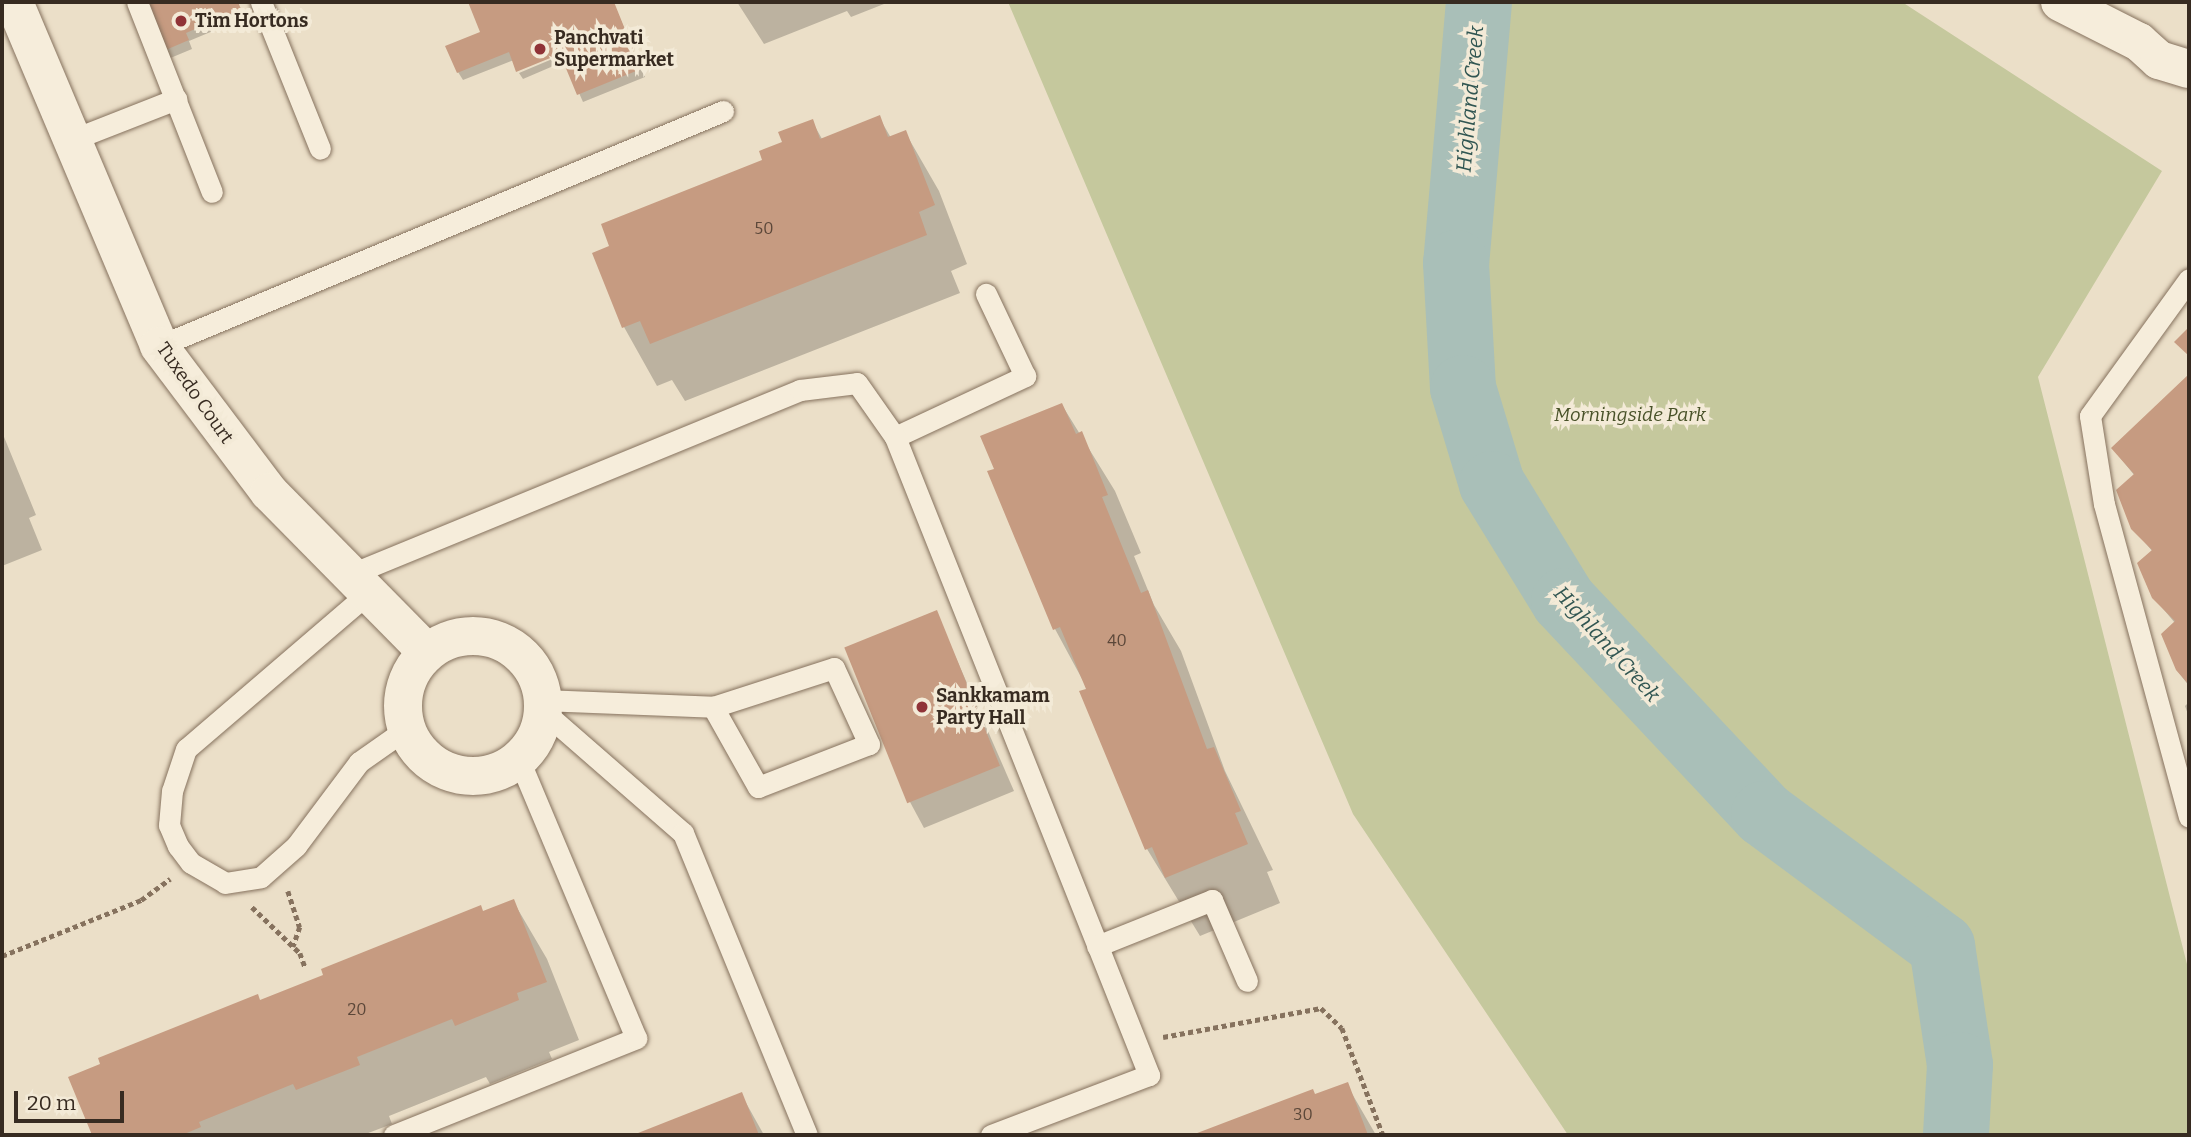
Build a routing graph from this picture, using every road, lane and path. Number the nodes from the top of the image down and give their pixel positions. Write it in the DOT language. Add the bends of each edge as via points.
graph roads {
  1 [pos="14,2"];
  2 [pos="137,2"];
  3 [pos="261,2"];
  4 [pos="2065,3"];
  5 [pos="2139,42"];
  6 [pos="2189,46"];
  7 [pos="2189,69"];
  8 [pos="176,99"];
  9 [pos="723,111"];
  10 [pos="74,139"];
  11 [pos="320,149"];
  12 [pos="212,192"];
  13 [pos="2189,279"];
  14 [pos="986,294"];
  15 [pos="159,346"];
  16 [pos="895,438"];
  17 [pos="358,585"];
  18 [pos="427,652"];
  19 [pos="542,705"];
  20 [pos="713,707"];
  21 [pos="406,729"];
  22 [pos="519,760"];
  23 [pos="2189,817"];
  24 [pos="171,878"];
  25 [pos="286,887"];
  26 [pos="251,906"];
  27 [pos="1097,946"];
  28 [pos="293,947"];
  29 [pos="2,956"];
  30 [pos="305,967"];
  31 [pos="1247,981"];
  32 [pos="1135,1040"];
  33 [pos="394,1135"];
  34 [pos="807,1135"];
  35 [pos="991,1135"];
  36 [pos="1383,1135"];
  1 -- 10 [label="street, Tuxedo Court"];
  2 -- 8 [label="lane"];
  3 -- 11 [label="lane"];
  4 -- 5 [label="street"];
  5 -- 6 [label="street" via="2166,39"];
  5 -- 7 [label="street" via="2159,60"];
  8 -- 10 [label="lane"];
  8 -- 12 [label="lane"];
  9 -- 15 [label="lane"];
  10 -- 15 [label="street, Tuxedo Court"];
  13 -- 23 [label="lane" via="2090,416 2104,504"];
  14 -- 16 [label="lane" via="1025,376"];
  15 -- 17 [label="street, Tuxedo Court" via="269,492"];
  16 -- 17 [label="lane" via="857,383 800,390"];
  16 -- 27 [label="lane"];
  17 -- 18 [label="street, Tuxedo Court"];
  17 -- 21 [label="lane" via="186,749 175,771 169,825 178,846 191,863 225,883 261,877 290,853 359,762"];
  18 -- 19 [label="street" via="464,637 505,643 526,660 540,684"];
  18 -- 21 [label="street" via="410,674 402,701"];
  19 -- 20 [label="lane"];
  19 -- 22 [label="street" via="536,738"];
  19 -- 34 [label="lane" via="683,833"];
  20 -- 20 [label="lane" via="758,787 869,744 834,668"];
  21 -- 22 [label="street" via="419,753 441,769 467,777 495,774"];
  22 -- 33 [label="lane" via="636,1038"];
  24 -- 29 [label="path" via="141,900"];
  25 -- 28 [label="path" via="300,928"];
  26 -- 28 [label="path"];
  27 -- 31 [label="lane" via="1212,900"];
  27 -- 32 [label="lane"];
  28 -- 30 [label="path"];
  32 -- 35 [label="lane" via="1149,1075"];
  32 -- 36 [label="path" via="1321,1008 1342,1028"];
}
